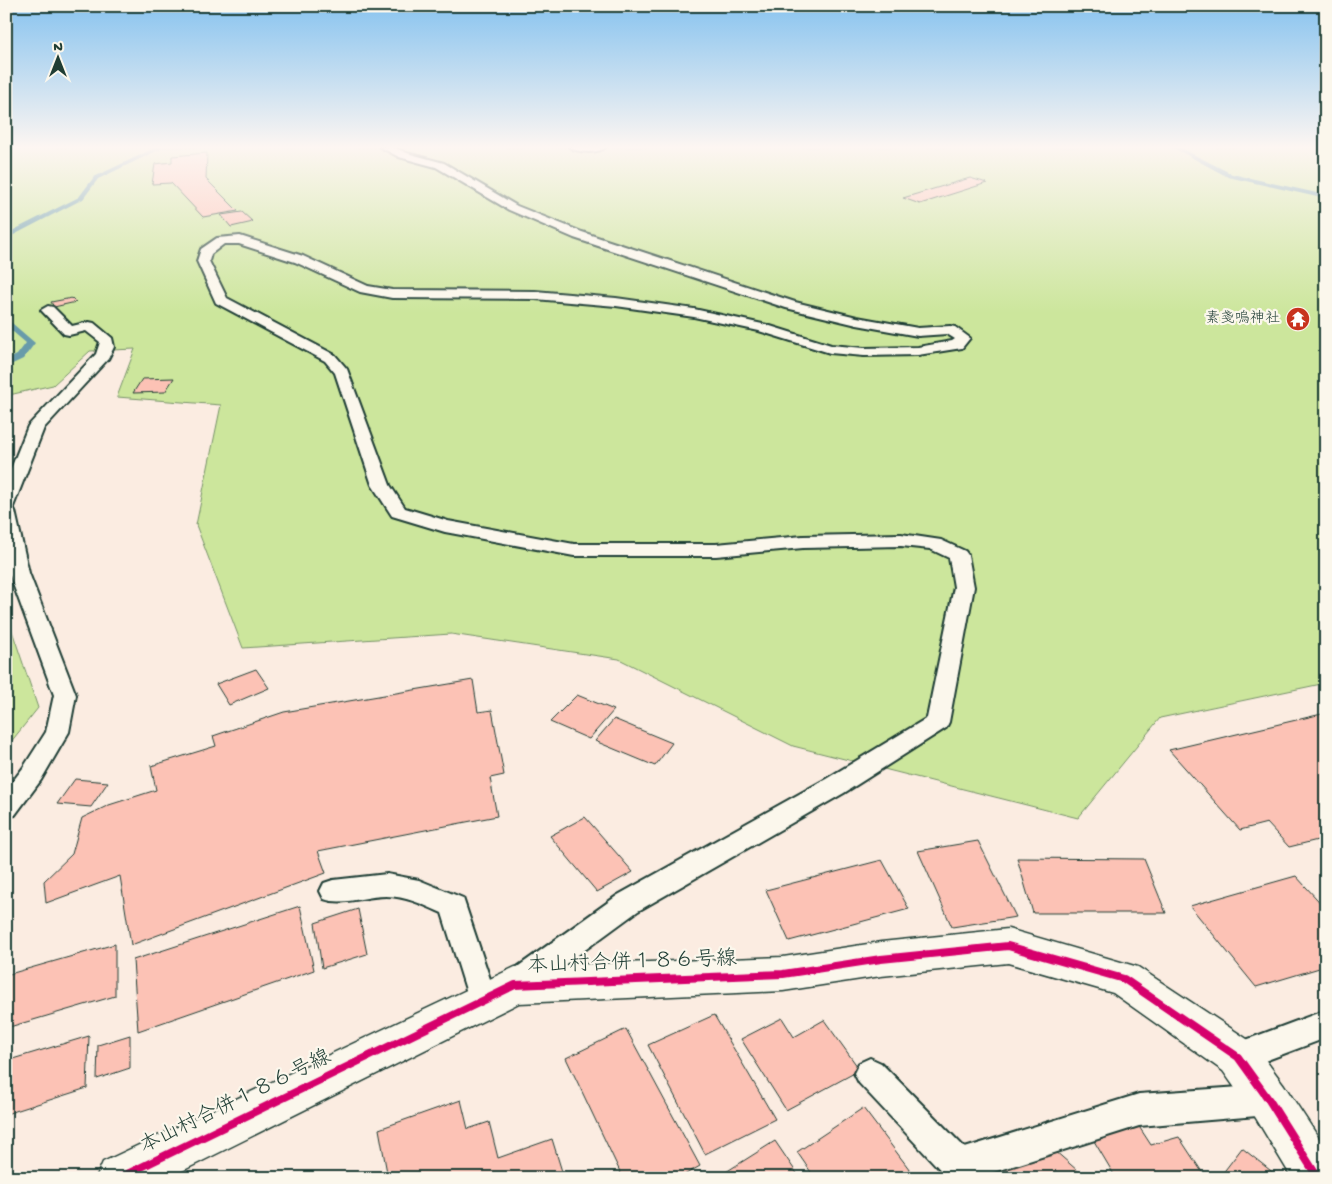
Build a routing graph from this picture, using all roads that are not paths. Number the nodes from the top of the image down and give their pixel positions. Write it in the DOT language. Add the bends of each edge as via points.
graph roads {
  1 [pos="503,202"];
  2 [pos="48,310"];
  3 [pos="6,504"];
  4 [pos="6,511"];
  5 [pos="6,808"];
  6 [pos="333,891"];
  7 [pos="499,992"];
  8 [pos="1326,1024"];
  9 [pos="1238,1057"];
  10 [pos="870,1073"];
  11 [pos="1268,1100"];
  12 [pos="119,1178"];
  13 [pos="1318,1178"];
  1 -- 7 [label="lane" via="578,235 791,305 918,332 950,330 963,338 957,345 918,352 864,352 830,349 762,328 702,315 616,302 535,295 392,294 365,288 299,259 240,240 222,241 205,252 203,261 221,300 330,358 342,372 381,485 398,512 444,526 574,550 716,550 803,542 902,540 934,544 958,555 964,587 938,722 835,786 628,903"];
  2 -- 3 [label="lane" via="69,331 89,326 107,341 107,347 103,356 36,426"];
  4 -- 5 [label="lane" via="18,573 65,694 58,732"];
  6 -- 7 [label="lane" via="387,885 420,891 453,906"];
  7 -- 9 [label="street, 本山村合併１８６号線" via="783,974 881,958 1008,946 1124,979"];
  7 -- 12 [label="street, 本山村合併１８６号線"];
  8 -- 9 [label="lane"];
  9 -- 11 [label="street"];
  10 -- 11 [label="lane" via="960,1166 1139,1110"];
  11 -- 13 [label="street"];
}
